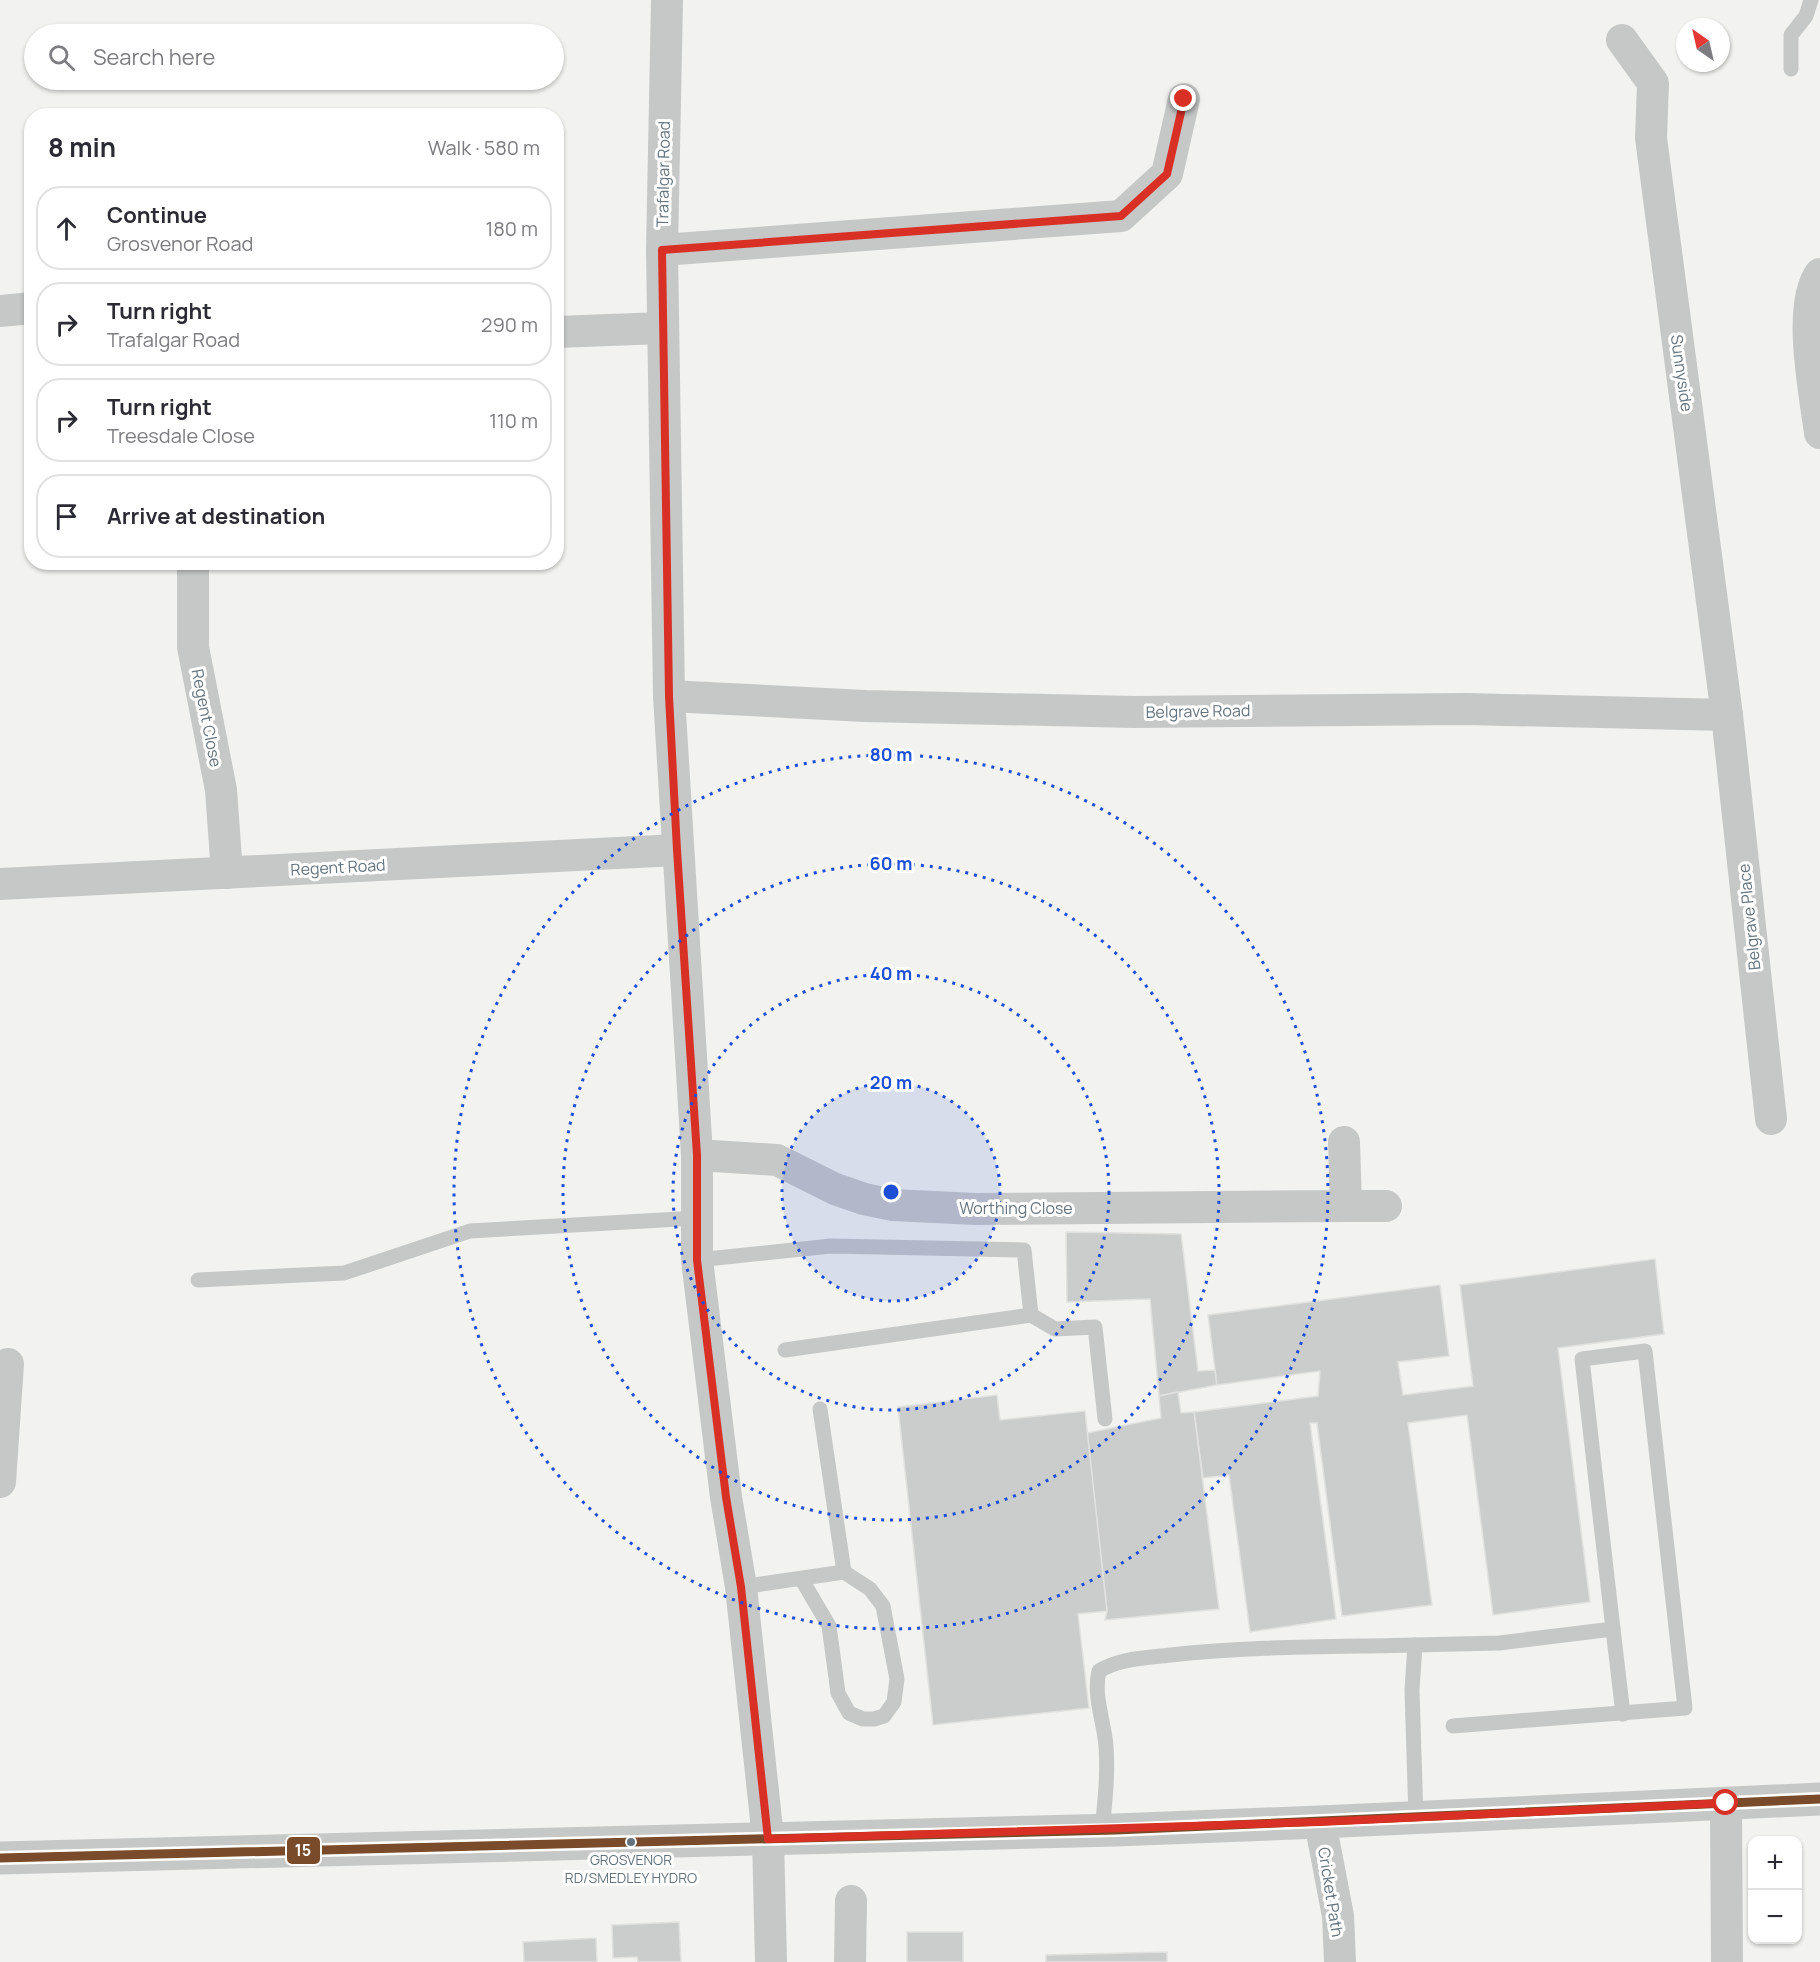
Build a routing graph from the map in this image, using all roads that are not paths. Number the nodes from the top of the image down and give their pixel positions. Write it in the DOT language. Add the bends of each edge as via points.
graph roads {
  1 [pos="667,0"];
  2 [pos="1811,0"];
  3 [pos="1622,40"];
  4 [pos="1791,69"];
  5 [pos="1184,99"];
  6 [pos="662,250"];
  7 [pos="1820,274"];
  8 [pos="24,309"];
  9 [pos="0,311"];
  10 [pos="663,328"];
  11 [pos="564,332"];
  12 [pos="1820,433"];
  13 [pos="193,570"];
  14 [pos="669,696"];
  15 [pos="1727,715"];
  16 [pos="677,850"];
  17 [pos="227,873"];
  18 [pos="0,884"];
  19 [pos="1771,1119"];
  20 [pos="1344,1142"];
  21 [pos="697,1155"];
  22 [pos="1346,1206"];
  23 [pos="1386,1206"];
  24 [pos="697,1218"];
  25 [pos="697,1260"];
  26 [pos="198,1280"];
  27 [pos="1031,1315"];
  28 [pos="785,1350"];
  29 [pos="8,1364"];
  30 [pos="820,1409"];
  31 [pos="1105,1419"];
  32 [pos="0,1482"];
  33 [pos="844,1572"];
  34 [pos="801,1580"];
  35 [pos="741,1587"];
  36 [pos="1613,1629"];
  37 [pos="1415,1645"];
  38 [pos="1623,1714"];
  39 [pos="1453,1726"];
  40 [pos="1820,1799"];
  41 [pos="1726,1803"];
  42 [pos="1416,1818"];
  43 [pos="1320,1822"];
  44 [pos="1102,1830"];
  45 [pos="768,1839"];
  46 [pos="0,1858"];
  47 [pos="851,1901"];
  48 [pos="771,1962"];
  49 [pos="850,1962"];
  50 [pos="1340,1962"];
  51 [pos="1727,1962"];
  1 -- 6 [label="street, Trafalgar Road"];
  2 -- 4 [label="lane" via="1806,16 1791,35"];
  3 -- 15 [label="street, Sunnyside" via="1653,83 1651,138"];
  5 -- 6 [label="street" via="1167,174 1121,216"];
  6 -- 10 [label="street, Trafalgar Road"];
  7 -- 12 [label="street" via="1809,305"];
  8 -- 9 [label="street"];
  10 -- 11 [label="street"];
  10 -- 14 [label="street, Trafalgar Road"];
  13 -- 17 [label="street, Regent Close" via="193,647 221,790"];
  14 -- 15 [label="street, Belgrave Road" via="865,706 1134,712 1465,708"];
  14 -- 16 [label="street, Trafalgar Road"];
  15 -- 19 [label="street, Belgrave Place"];
  16 -- 17 [label="street, Regent Road"];
  16 -- 21 [label="street, Trafalgar Road"];
  17 -- 18 [label="street, Regent Road"];
  20 -- 22 [label="street"];
  21 -- 22 [label="street, Worthing Close" via="777,1160 836,1189 893,1205 975,1209"];
  21 -- 24 [label="street, Trafalgar Road"];
  22 -- 23 [label="street, Worthing Close"];
  24 -- 25 [label="street, Trafalgar Road"];
  24 -- 26 [label="lane" via="470,1231 344,1273"];
  25 -- 27 [label="lane" via="831,1246 1024,1250"];
  25 -- 35 [label="street, Trafalgar Road"];
  27 -- 28 [label="lane"];
  27 -- 31 [label="lane" via="1055,1329 1095,1327"];
  29 -- 32 [label="street"];
  30 -- 33 [label="lane"];
  33 -- 34 [label="lane"];
  33 -- 34 [label="lane" via="870,1589 883,1606 897,1679 894,1702 884,1716 874,1719 849,1713 838,1694 829,1626"];
  34 -- 35 [label="lane"];
  35 -- 45 [label="street, Trafalgar Road"];
  36 -- 37 [label="lane" via="1499,1642"];
  36 -- 38 [label="lane"];
  36 -- 38 [label="lane" via="1582,1359 1645,1351 1685,1708"];
  37 -- 42 [label="lane" via="1412,1690"];
  37 -- 44 [label="lane" via="1217,1650 1108,1666 1100,1671 1097,1682 1107,1780"];
  38 -- 39 [label="lane"];
  40 -- 41 [label="street"];
  41 -- 42 [label="street"];
  41 -- 51 [label="street"];
  42 -- 43 [label="street"];
  43 -- 44 [label="street"];
  43 -- 50 [label="street, Cricket Path" via="1338,1916"];
  44 -- 45 [label="street"];
  45 -- 46 [label="street"];
  45 -- 48 [label="street, Trafalgar Road"];
  47 -- 49 [label="street"];
}
